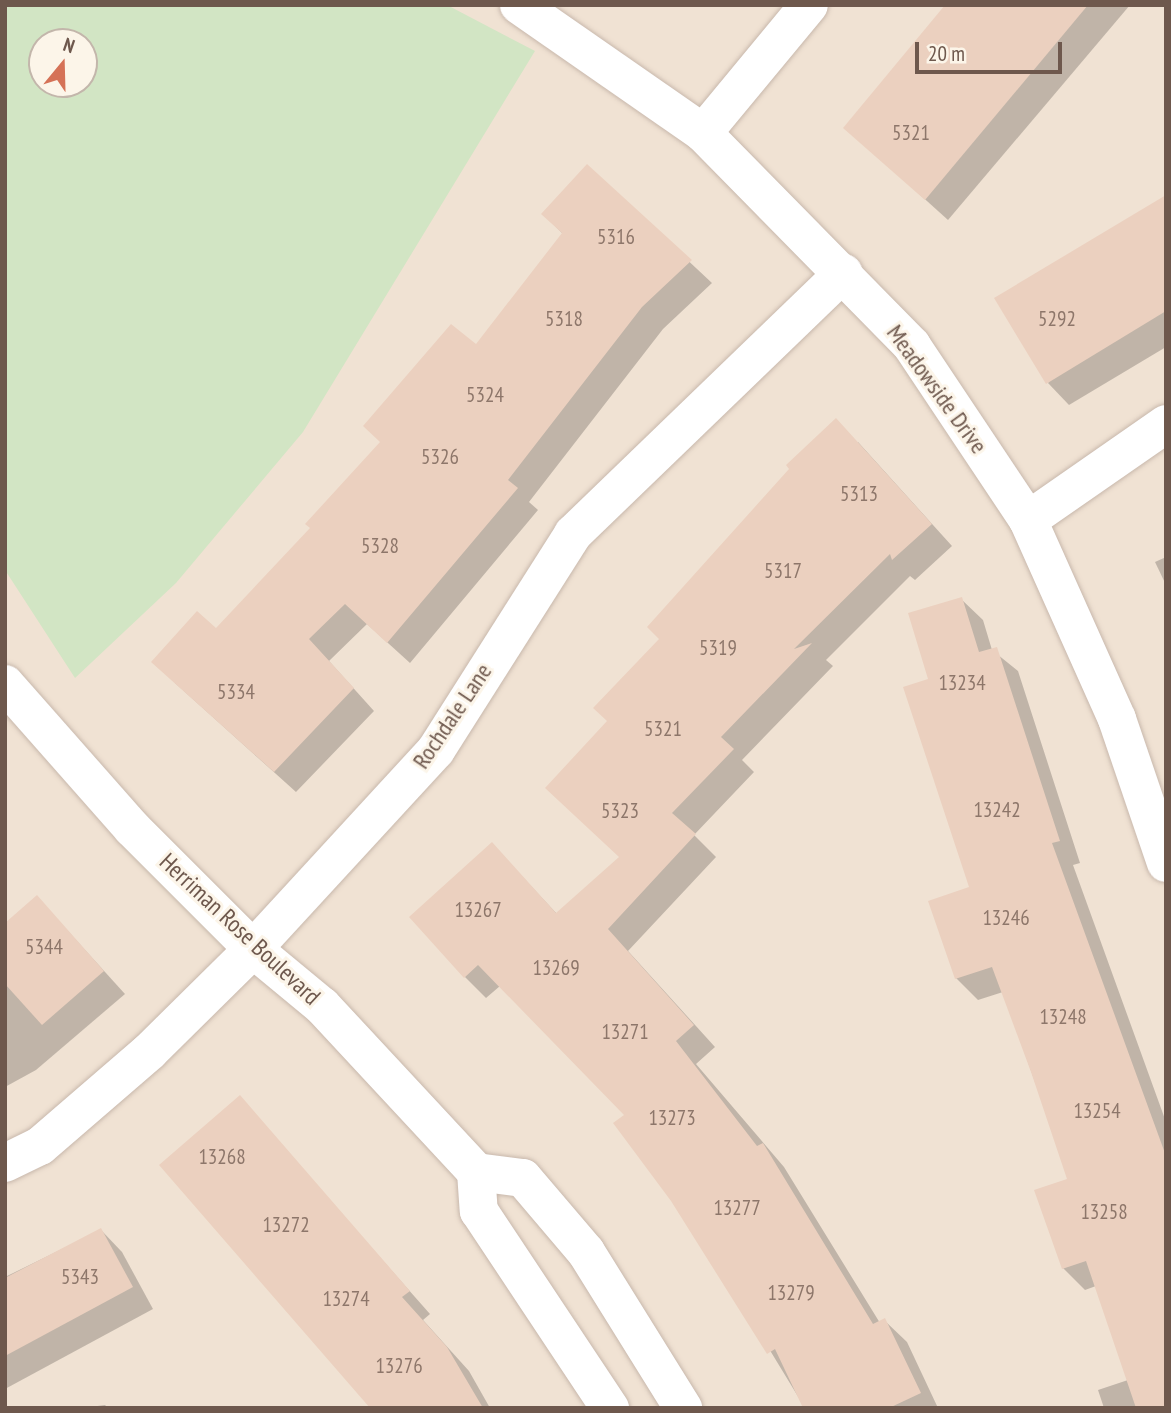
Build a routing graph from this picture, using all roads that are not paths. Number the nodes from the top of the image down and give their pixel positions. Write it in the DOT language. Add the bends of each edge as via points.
graph roads {
  1 [pos="519,5"];
  2 [pos="809,5"];
  3 [pos="703,132"];
  4 [pos="843,273"];
  5 [pos="1166,424"];
  6 [pos="1028,520"];
  7 [pos="5,684"];
  8 [pos="1166,863"];
  9 [pos="253,948"];
  10 [pos="5,1163"];
  11 [pos="476,1172"];
  12 [pos="610,1408"];
  13 [pos="683,1408"];
  1 -- 3 [label="street, Meadowside Drive"];
  2 -- 3 [label="street"];
  3 -- 4 [label="street, Meadowside Drive"];
  4 -- 6 [label="street, Meadowside Drive" via="912,346"];
  4 -- 9 [label="street, Rochdale Lane" via="573,534 436,750"];
  5 -- 6 [label="street"];
  6 -- 8 [label="street, Meadowside Drive" via="1117,719"];
  7 -- 9 [label="street, Herriman Rose Boulevard" via="132,828"];
  9 -- 10 [label="street, Rochdale Lane" via="150,1051 40,1146"];
  9 -- 11 [label="street, Herriman Rose Boulevard" via="322,1006"];
  11 -- 12 [label="street" via="479,1211"];
  11 -- 13 [label="street" via="523,1178 586,1252"];
}
